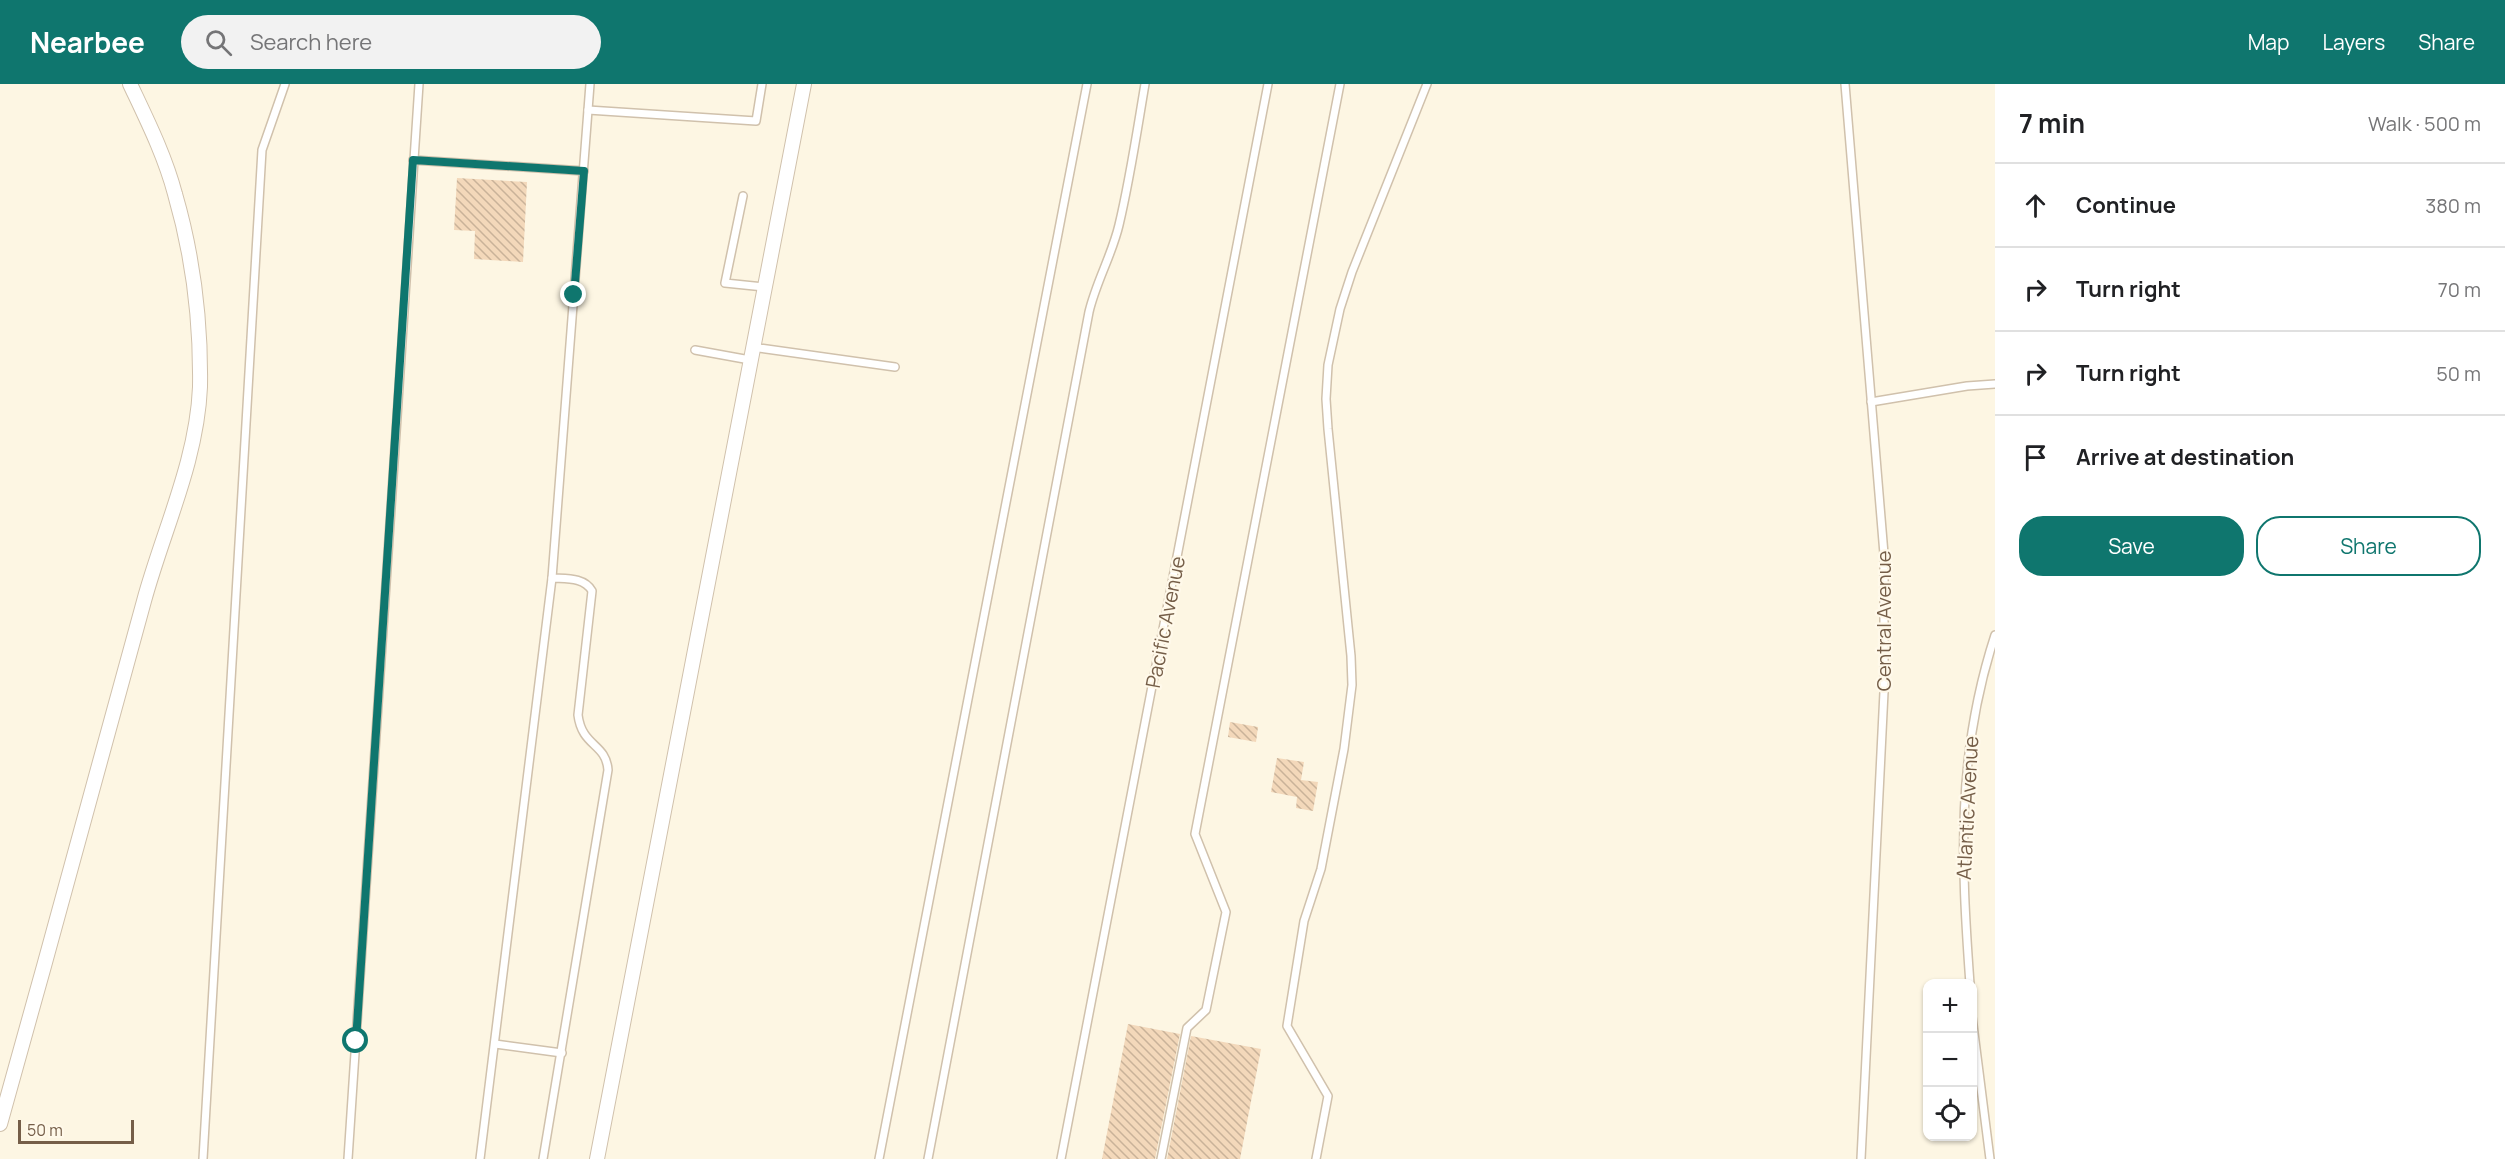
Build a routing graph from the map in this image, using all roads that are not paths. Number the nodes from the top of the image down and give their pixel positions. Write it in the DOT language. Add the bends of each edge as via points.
graph roads {
  1 [pos="130,84"];
  2 [pos="285,84"];
  3 [pos="419,84"];
  4 [pos="590,84"];
  5 [pos="762,84"];
  6 [pos="804,84"];
  7 [pos="1087,84"];
  8 [pos="1145,84"];
  9 [pos="1268,84"];
  10 [pos="1340,84"];
  11 [pos="1427,84"];
  12 [pos="1845,84"];
  13 [pos="588,110"];
  14 [pos="413,160"];
  15 [pos="584,171"];
  16 [pos="743,196"];
  17 [pos="764,287"];
  18 [pos="695,350"];
  19 [pos="751,354"];
  20 [pos="895,367"];
  21 [pos="1995,384"];
  22 [pos="1871,402"];
  23 [pos="552,578"];
  24 [pos="1995,635"];
  25 [pos="1970,979"];
  26 [pos="1974,1033"];
  27 [pos="495,1044"];
  28 [pos="562,1053"];
  29 [pos="0,1124"];
  30 [pos="203,1159"];
  31 [pos="348,1159"];
  32 [pos="480,1159"];
  33 [pos="543,1159"];
  34 [pos="597,1159"];
  35 [pos="879,1159"];
  36 [pos="928,1159"];
  37 [pos="1061,1159"];
  38 [pos="1161,1159"];
  39 [pos="1316,1159"];
  40 [pos="1861,1159"];
  41 [pos="1990,1159"];
  1 -- 29 [label="street" via="175,193 188,248 200,388 186,466 153,568"];
  2 -- 30 [label="lane" via="262,150"];
  3 -- 14 [label="lane"];
  4 -- 13 [label="lane"];
  5 -- 13 [label="lane" via="756,121"];
  6 -- 17 [label="street"];
  7 -- 35 [label="lane"];
  8 -- 36 [label="lane" via="1119,224 1089,312"];
  9 -- 37 [label="lane, Pacific Avenue"];
  10 -- 38 [label="lane" via="1194,834 1226,912 1206,1010 1187,1028"];
  11 -- 39 [label="lane" via="1352,272 1329,365 1328,429 1352,685 1322,869 1304,921 1287,1026 1328,1096"];
  12 -- 22 [label="lane, Central Avenue"];
  13 -- 15 [label="lane"];
  14 -- 15 [label="lane"];
  14 -- 31 [label="lane"];
  15 -- 23 [label="lane"];
  16 -- 17 [label="lane" via="726,283"];
  17 -- 19 [label="street"];
  18 -- 19 [label="lane"];
  19 -- 20 [label="lane"];
  19 -- 34 [label="street"];
  21 -- 22 [label="lane"];
  22 -- 40 [label="lane, Central Avenue" via="1884,554 1884,693"];
  23 -- 27 [label="lane"];
  23 -- 28 [label="lane" via="585,582 591,591 578,715 582,733 604,754 608,770"];
  24 -- 25 [label="lane, Atlantic Avenue" via="1977,698 1966,783 1962,882"];
  26 -- 41 [label="lane"];
  27 -- 28 [label="lane"];
  27 -- 32 [label="lane"];
  28 -- 33 [label="lane"];
}
